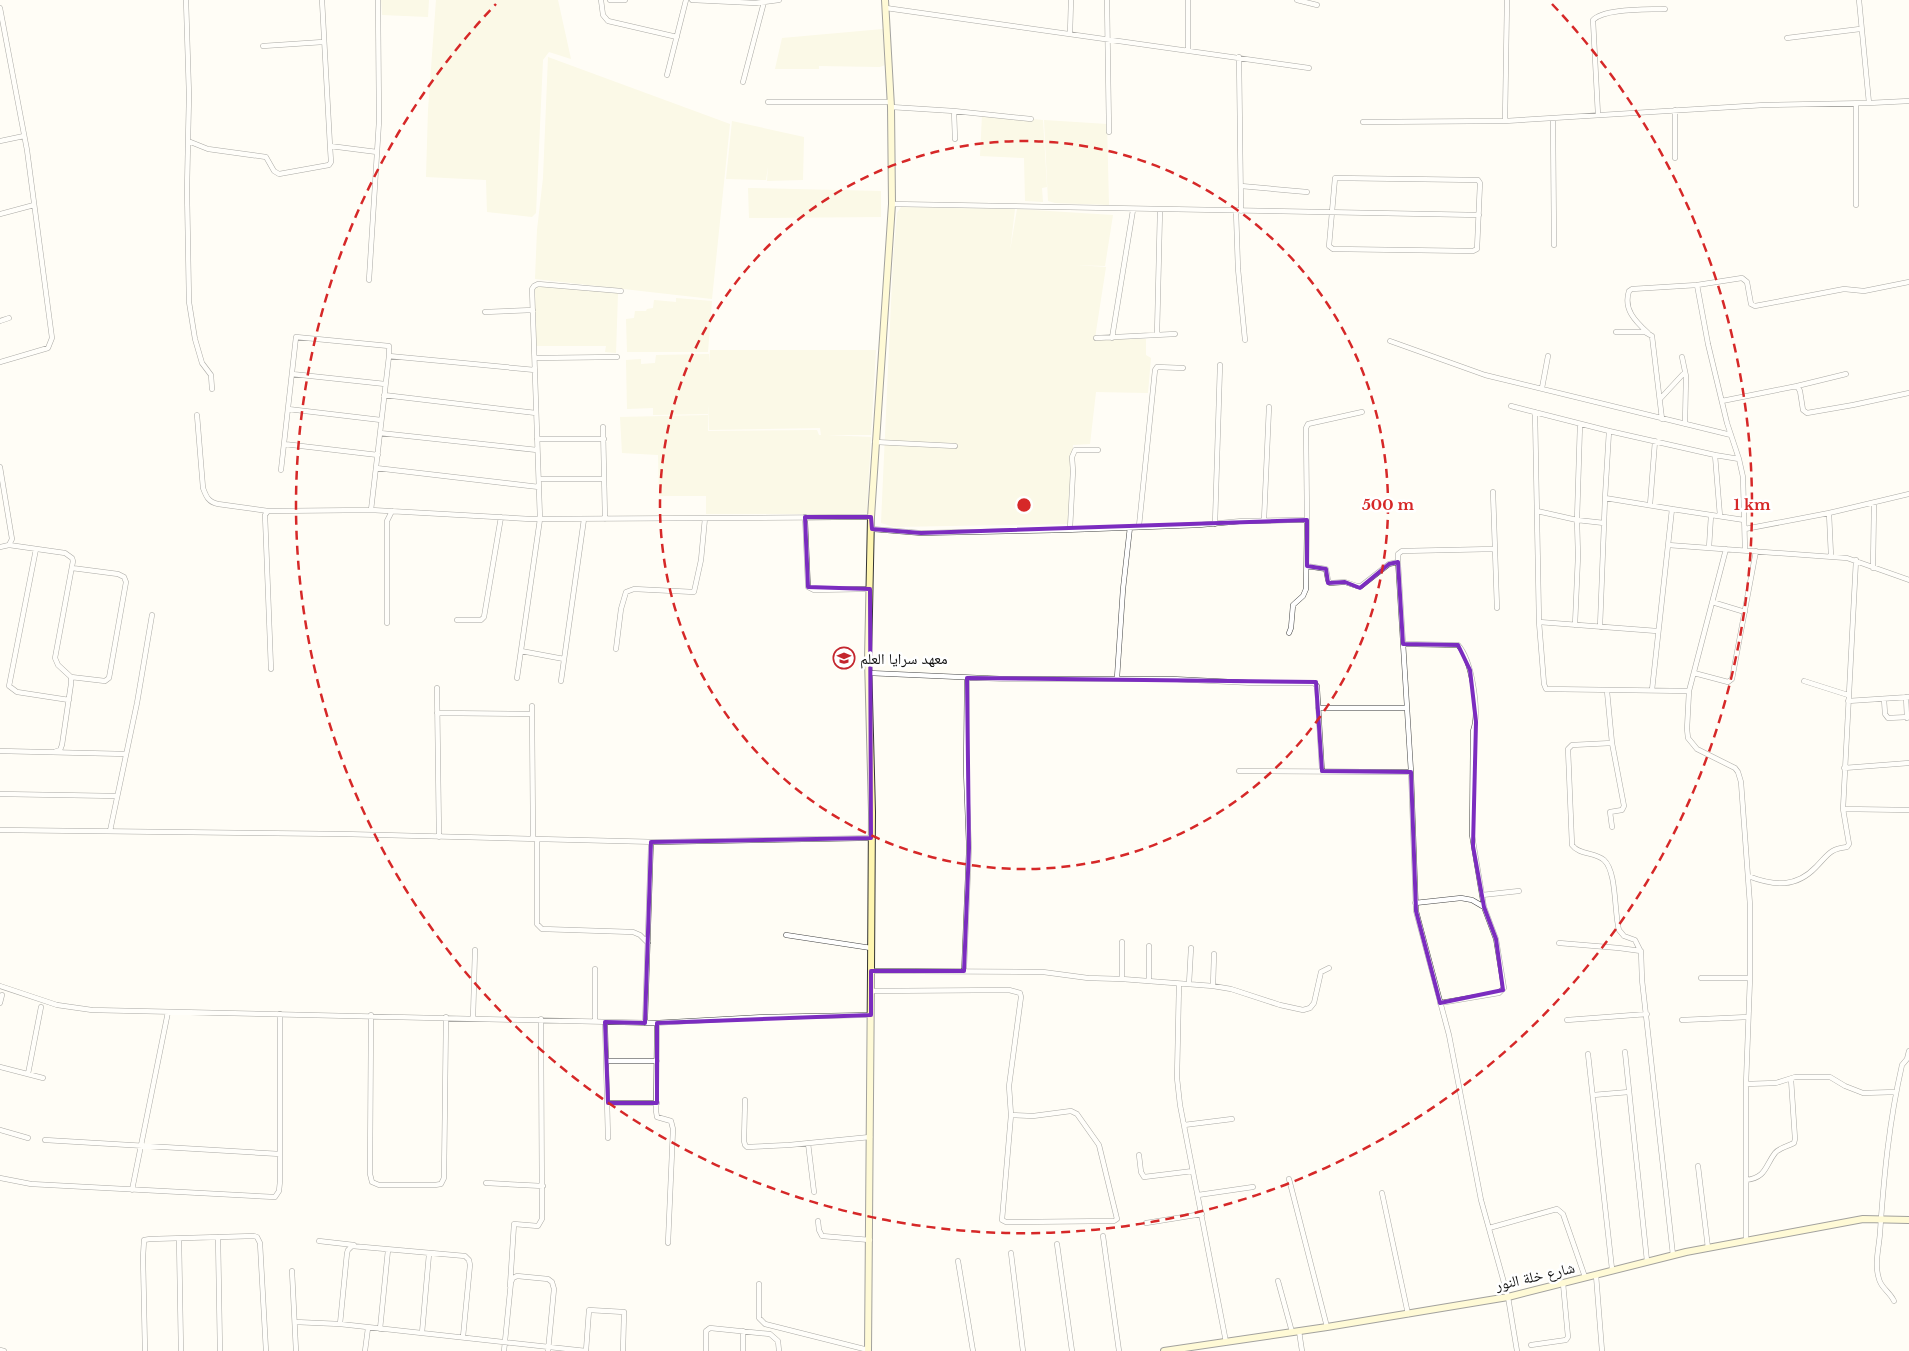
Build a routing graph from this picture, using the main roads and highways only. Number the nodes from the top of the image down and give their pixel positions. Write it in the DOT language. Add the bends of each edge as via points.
graph roads {
  1 [pos="885,0"];
  2 [pos="1909,1220"];
  3 [pos="868,1350"];
  4 [pos="1164,1351"];
  1 -- 3 [label="main road" via="892,204 871,517 872,971"];
  2 -- 4 [label="main road, شارع خلة النور" via="1863,1218 1647,1260 1508,1297"];
}
